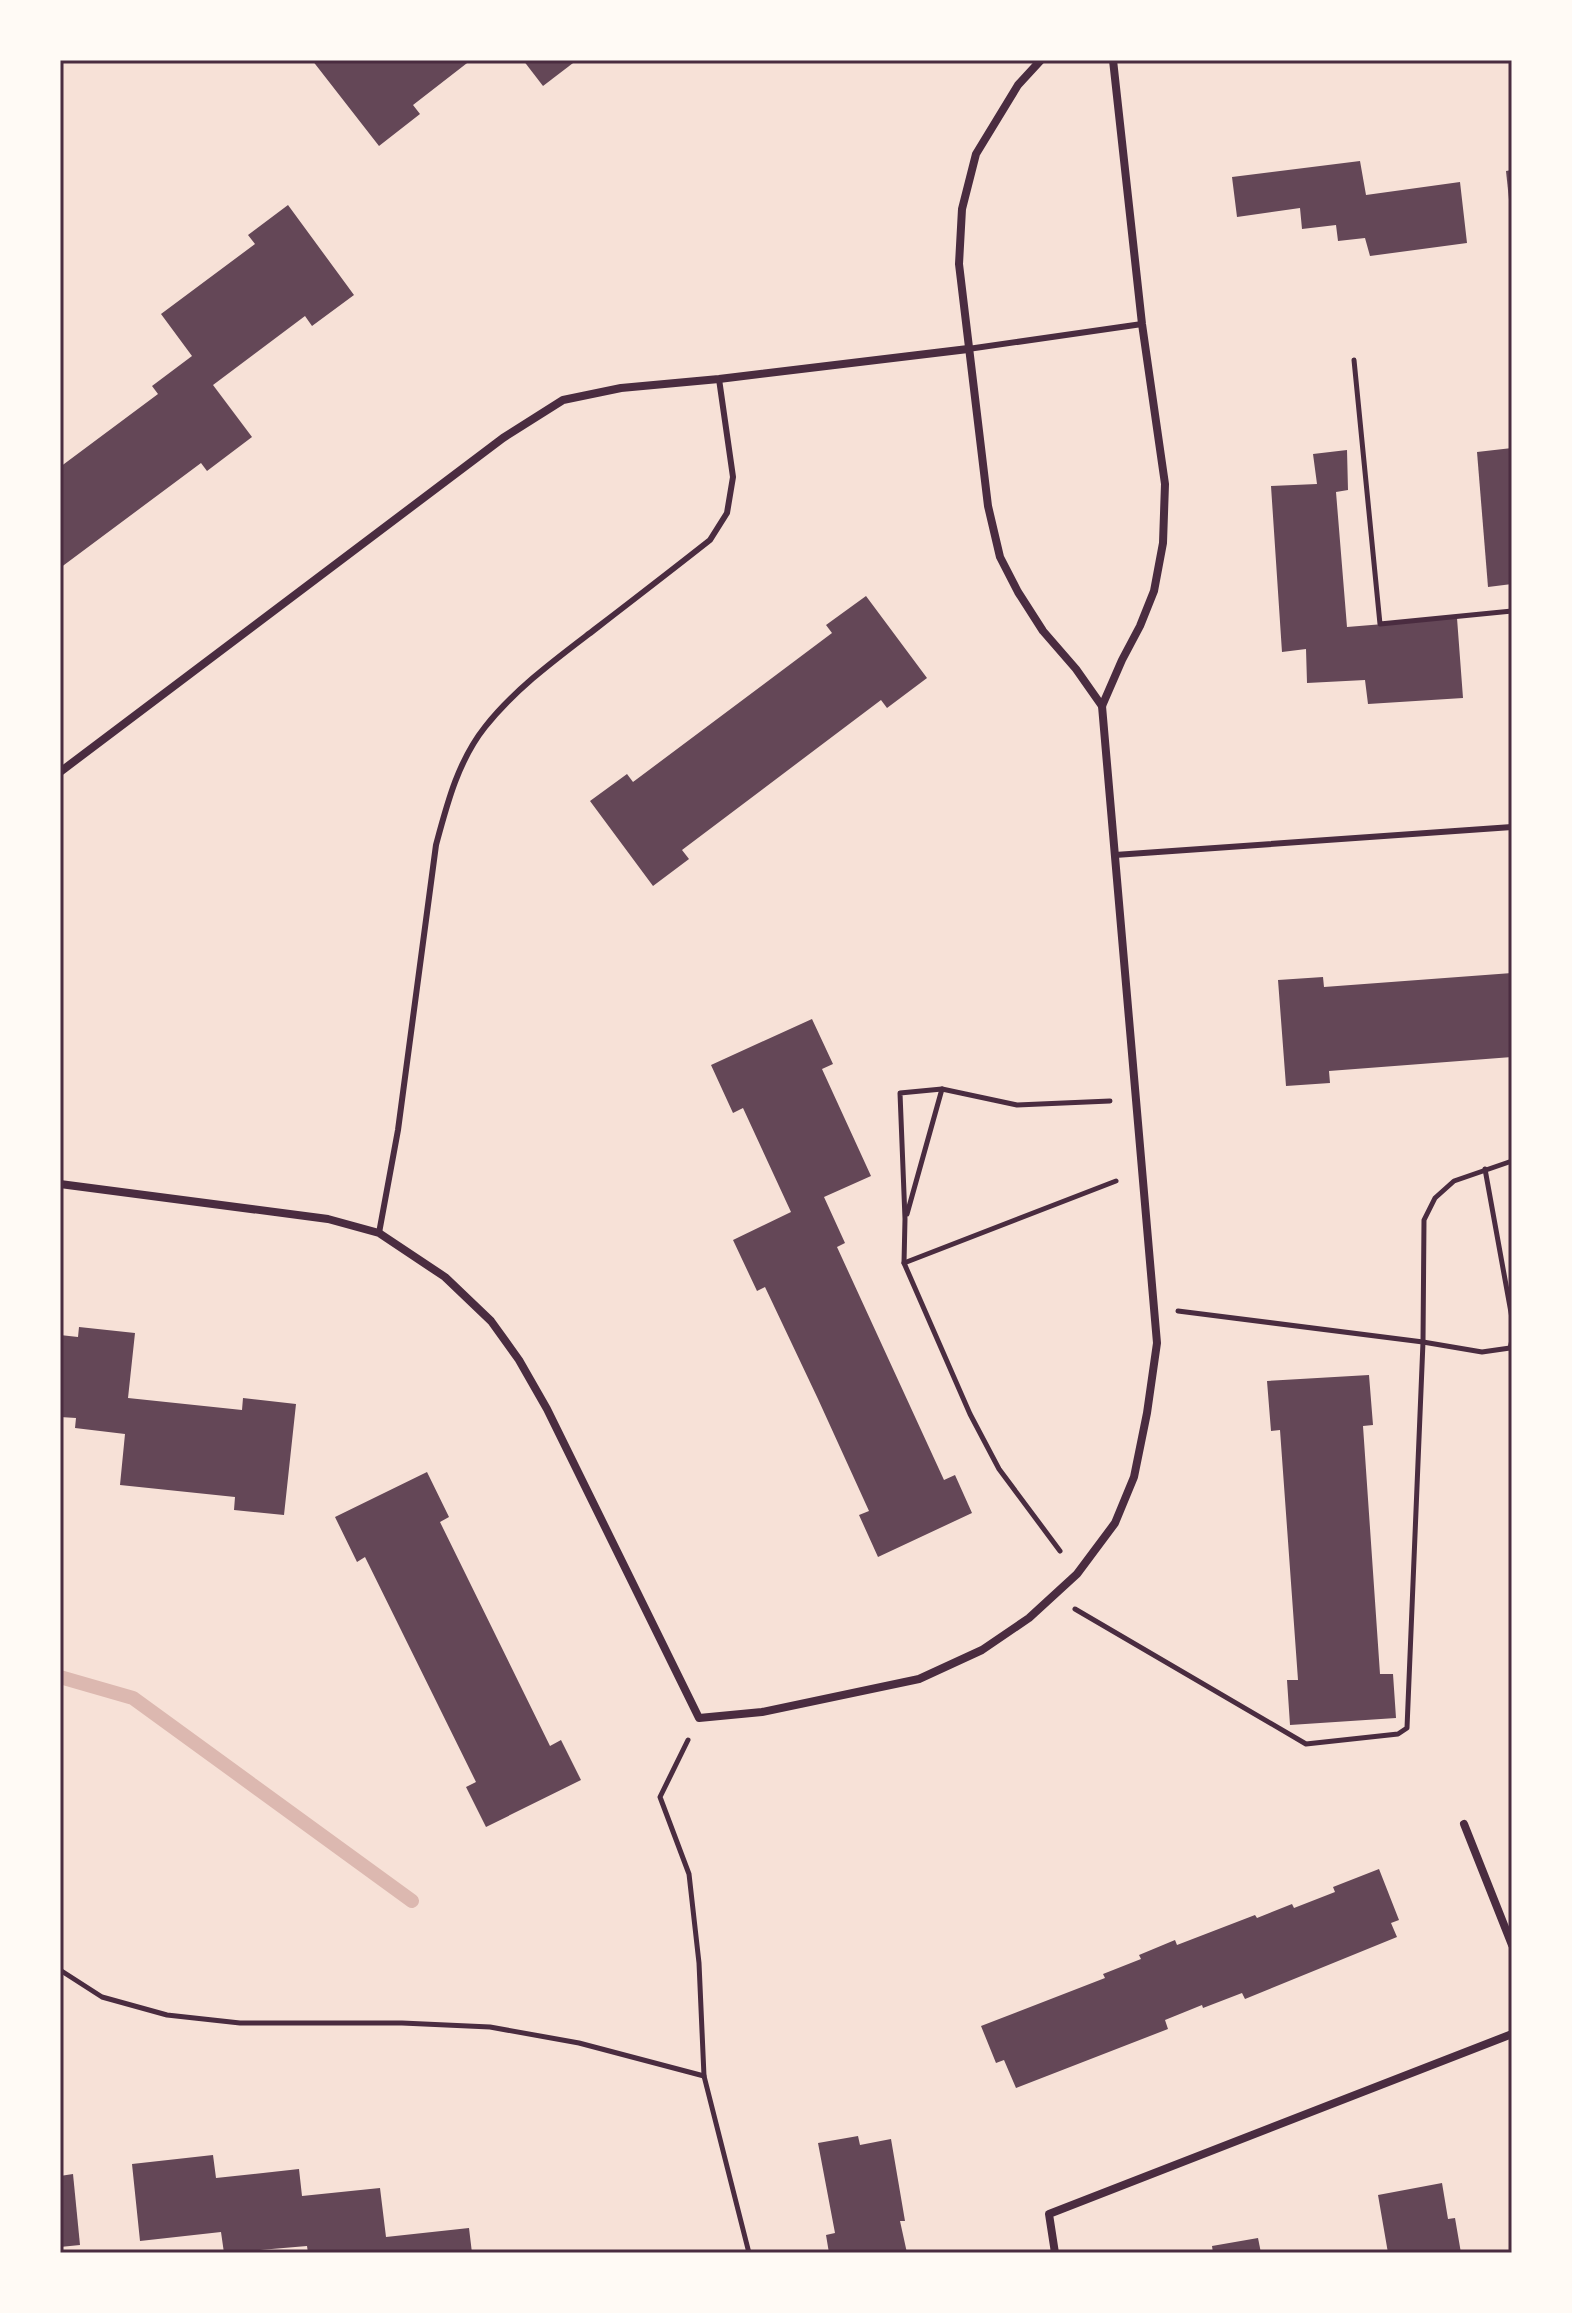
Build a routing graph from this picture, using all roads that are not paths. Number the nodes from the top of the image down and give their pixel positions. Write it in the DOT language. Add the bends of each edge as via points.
graph roads {
  1 [pos="1041,60"];
  2 [pos="1113,60"];
  3 [pos="1142,324"];
  4 [pos="968,349"];
  5 [pos="719,379"];
  6 [pos="1102,706"];
  7 [pos="60,772"];
  8 [pos="1512,827"];
  9 [pos="1115,855"];
  10 [pos="60,1184"];
  11 [pos="379,1233"];
  12 [pos="1464,1824"];
  13 [pos="1512,1945"];
  14 [pos="1512,2034"];
  15 [pos="1055,2253"];
  1 -- 4 [label="street" via="1018,85 976,154 962,209 959,264"];
  2 -- 3 [label="street"];
  3 -- 4 [label="lane"];
  3 -- 6 [label="street" via="1165,484 1163,543 1154,591"];
  4 -- 5 [label="street"];
  4 -- 6 [label="street" via="988,506 1000,557 1043,631"];
  5 -- 7 [label="street" via="621,388 563,400 503,438"];
  5 -- 11 [label="lane" via="733,477 727,513 710,540 546,666 484,728 462,765 436,845"];
  6 -- 9 [label="street"];
  8 -- 9 [label="lane"];
  9 -- 11 [label="street" via="1157,1343 1147,1413 1134,1477 1115,1523 1077,1574 1029,1618 982,1650 919,1679 762,1712 699,1718 519,1360 491,1321 445,1277"];
  10 -- 11 [label="street" via="328,1219"];
  12 -- 13 [label="street"];
  14 -- 15 [label="street" via="1049,2214"];
}
